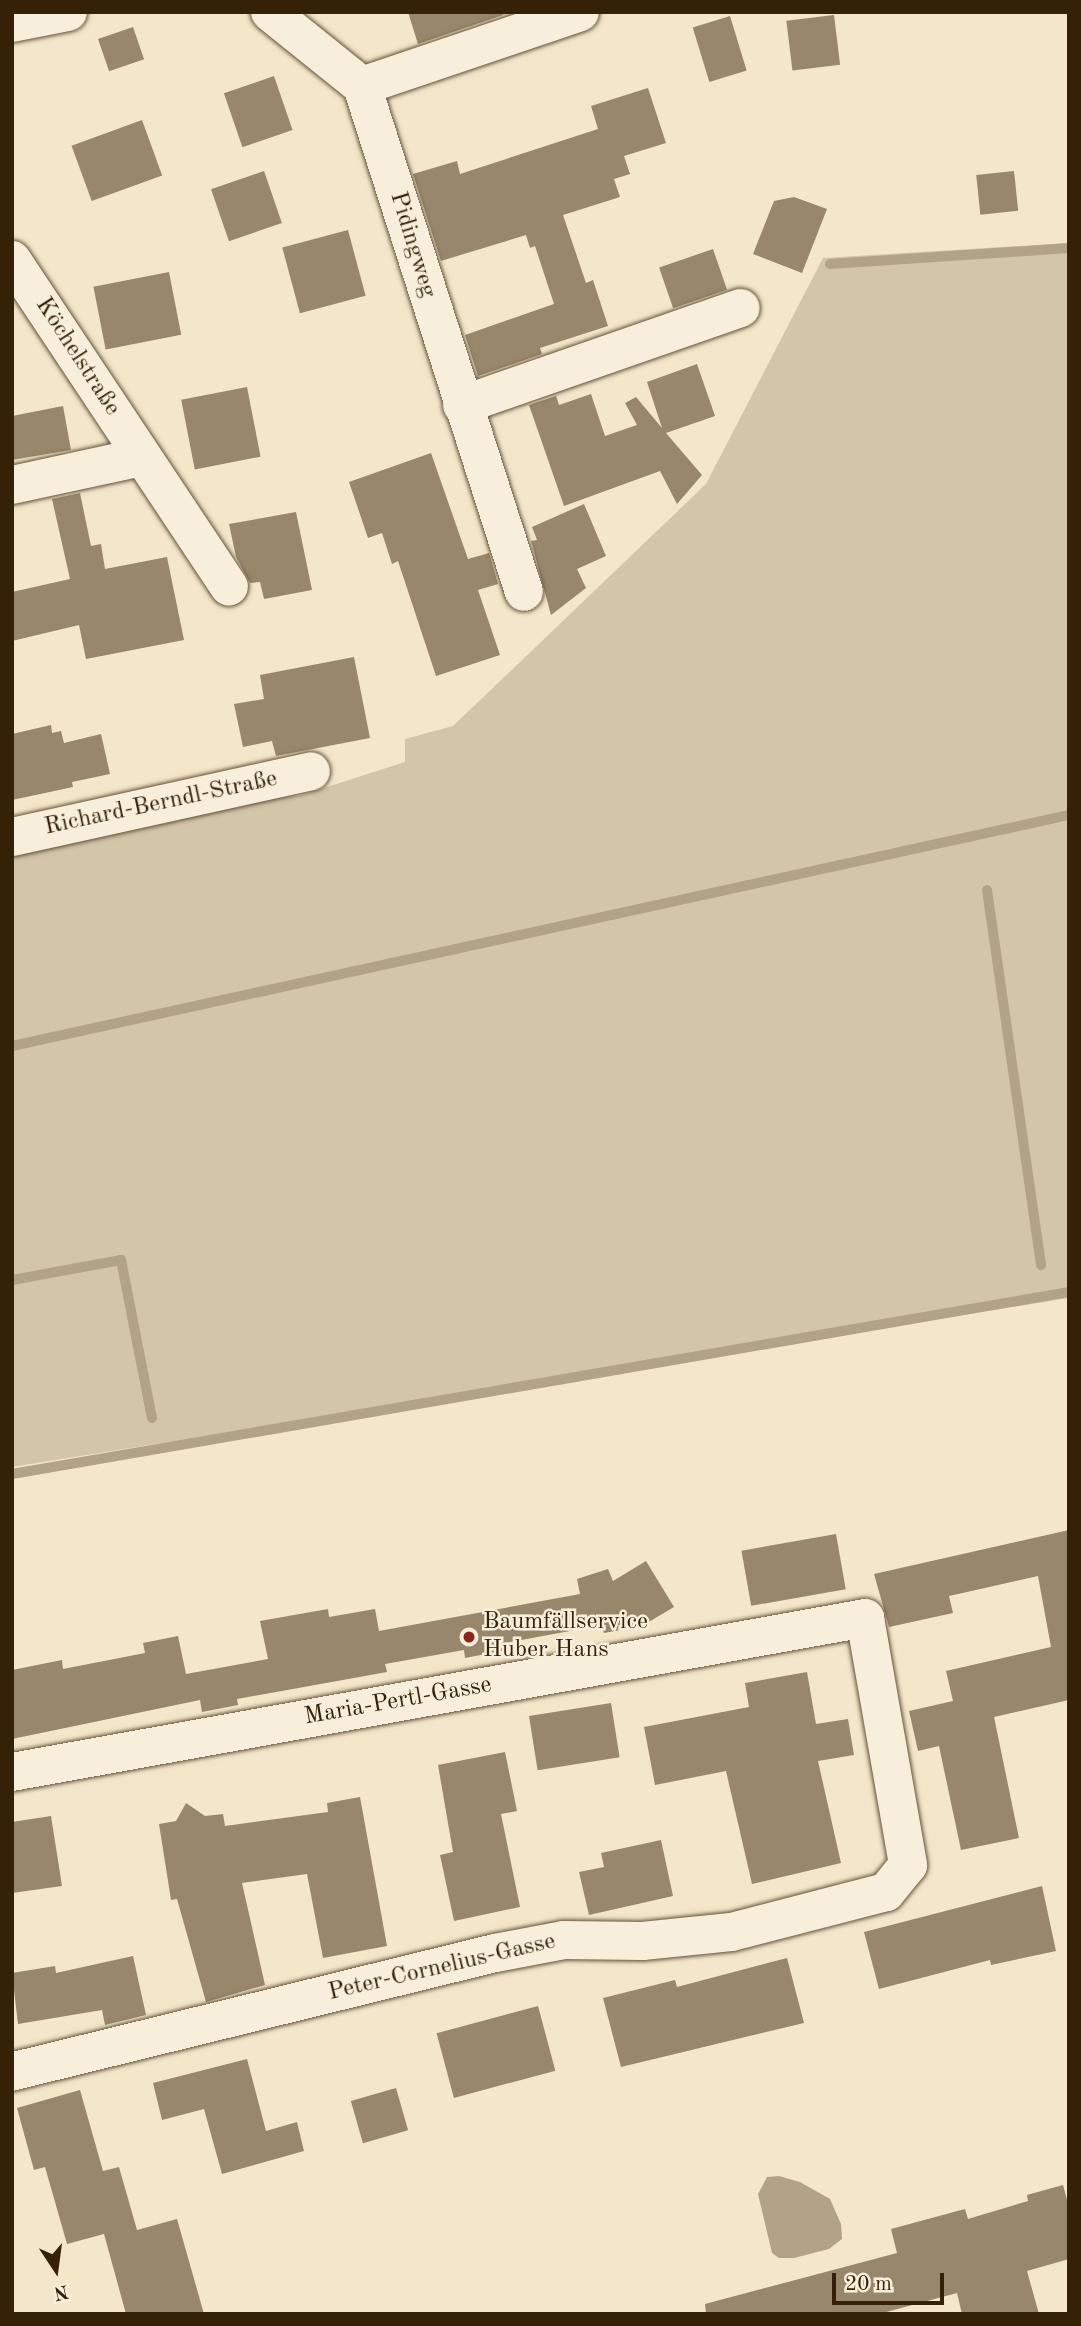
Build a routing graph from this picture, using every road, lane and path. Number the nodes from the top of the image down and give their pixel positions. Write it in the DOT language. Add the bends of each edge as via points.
graph roads {
  1 [pos="68,12"];
  2 [pos="270,12"];
  3 [pos="580,12"];
  4 [pos="12,23"];
  5 [pos="362,86"];
  6 [pos="12,260"];
  7 [pos="741,308"];
  8 [pos="462,405"];
  9 [pos="141,457"];
  10 [pos="12,485"];
  11 [pos="229,587"];
  12 [pos="524,592"];
  13 [pos="311,771"];
  14 [pos="12,837"];
  15 [pos="889,1744"];
  16 [pos="12,1772"];
  17 [pos="12,2072"];
  1 -- 4 [label="street"];
  2 -- 5 [label="street"];
  3 -- 5 [label="street"];
  5 -- 8 [label="street, Pidingweg"];
  6 -- 9 [label="street, Köchelstraße"];
  7 -- 8 [label="street"];
  8 -- 12 [label="street, Pidingweg"];
  9 -- 10 [label="street"];
  9 -- 11 [label="street, Köchelstraße"];
  13 -- 14 [label="street, Richard-Berndl-Straße"];
  15 -- 16 [label="street, Maria-Pertl-Gasse" via="865,1618"];
  15 -- 17 [label="street, Peter-Cornelius-Gasse" via="908,1865 886,1892 731,1932 642,1941 564,1940 495,1953"];
}
